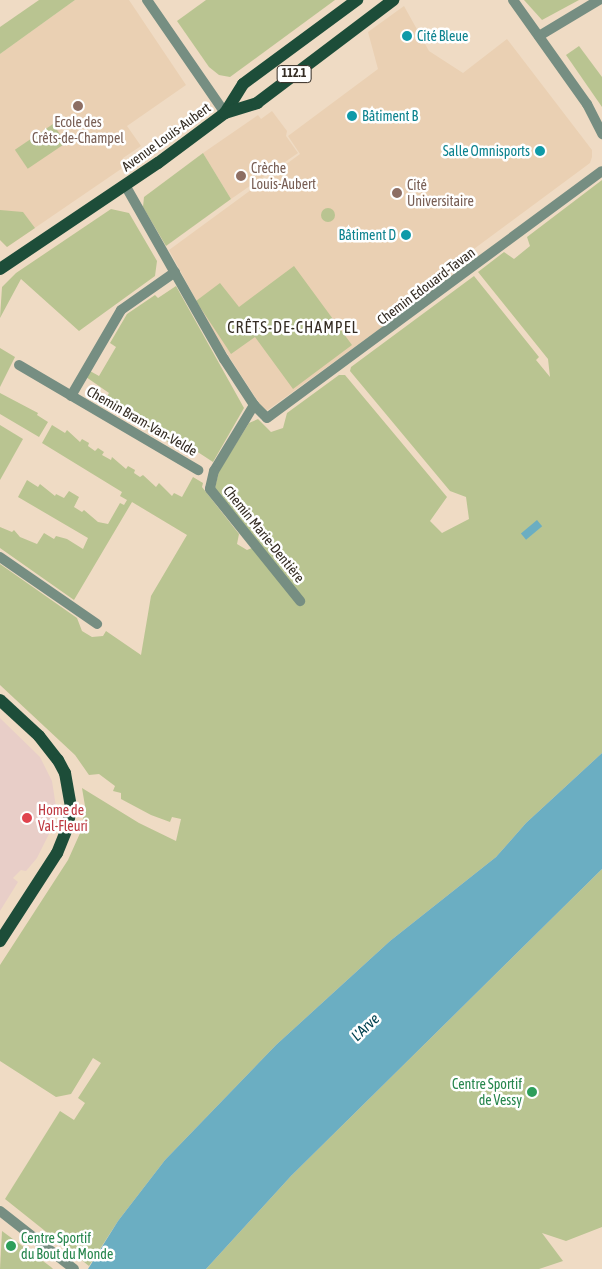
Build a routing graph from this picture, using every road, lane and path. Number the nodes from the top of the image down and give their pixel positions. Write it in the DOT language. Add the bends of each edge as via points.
graph roads {
  1 [pos="147,0"];
  2 [pos="358,0"];
  3 [pos="393,0"];
  4 [pos="513,0"];
  5 [pos="599,0"];
  6 [pos="539,36"];
  7 [pos="225,113"];
  8 [pos="602,134"];
  9 [pos="602,171"];
  10 [pos="125,186"];
  11 [pos="0,269"];
  12 [pos="175,272"];
  13 [pos="19,365"];
  14 [pos="71,396"];
  15 [pos="254,405"];
  16 [pos="198,470"];
  17 [pos="0,557"];
  18 [pos="300,601"];
  19 [pos="97,624"];
  20 [pos="0,700"];
  21 [pos="0,941"];
  22 [pos="0,1212"];
  23 [pos="74,1269"];
  1 -- 7 [label="street"];
  2 -- 7 [label="main road, Avenue Louis-Aubert / 112.1" via="243,84"];
  3 -- 7 [label="main road, Avenue Louis-Aubert / 112.1" via="257,103"];
  4 -- 6 [label="street"];
  5 -- 6 [label="street"];
  6 -- 8 [label="street" via="587,104"];
  7 -- 10 [label="main road, Avenue Louis-Aubert / 112.1"];
  9 -- 15 [label="street, Chemin Edouard-Tavan" via="274,416 267,418"];
  10 -- 11 [label="main road, 112.1"];
  10 -- 12 [label="street, Chemin Edouard-Tavan"];
  12 -- 14 [label="street, Chemin Bram-Van-Velde" via="121,310"];
  12 -- 15 [label="street, Chemin Edouard-Tavan"];
  13 -- 14 [label="street, Chemin Bram-Van-Velde"];
  14 -- 16 [label="street, Chemin Bram-Van-Velde"];
  15 -- 18 [label="street, Chemin Marie-Dentière" via="214,471 210,489"];
  17 -- 19 [label="street"];
  20 -- 21 [label="main road" via="39,736 58,760 65,773 71,806 68,826 57,853"];
  22 -- 23 [label="street"];
}
